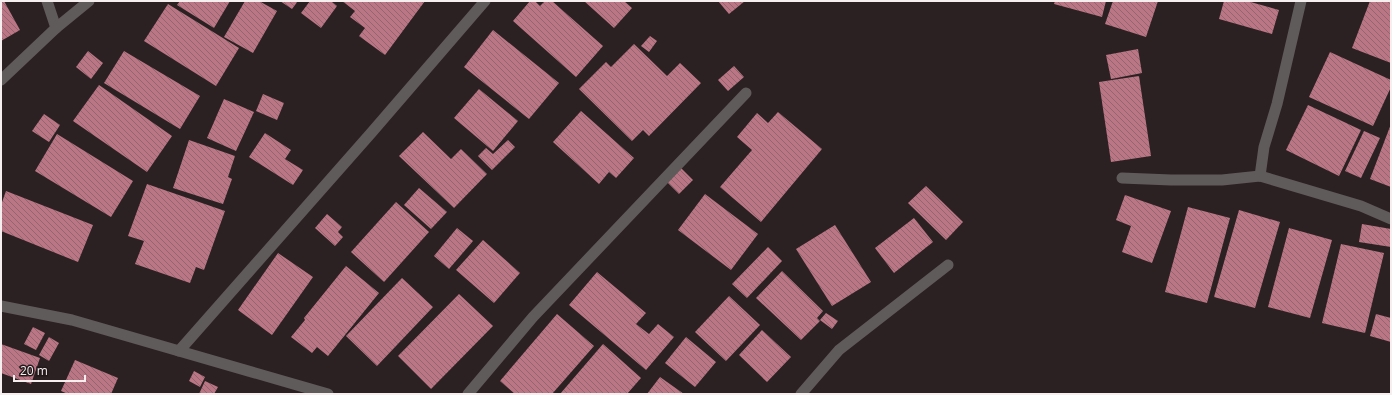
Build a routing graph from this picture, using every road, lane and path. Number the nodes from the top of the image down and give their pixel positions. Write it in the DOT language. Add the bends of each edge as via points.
graph roads {
  1 [pos="47,1"];
  2 [pos="89,1"];
  3 [pos="485,1"];
  4 [pos="1301,1"];
  5 [pos="56,28"];
  6 [pos="1,80"];
  7 [pos="746,94"];
  8 [pos="1260,176"];
  9 [pos="1122,178"];
  10 [pos="1391,219"];
  11 [pos="948,265"];
  12 [pos="1,306"];
  13 [pos="179,351"];
  14 [pos="328,394"];
  15 [pos="468,394"];
  16 [pos="801,394"];
  1 -- 5 [label="street"];
  2 -- 5 [label="street"];
  3 -- 13 [label="street"];
  4 -- 8 [label="street" via="1264,146"];
  5 -- 6 [label="street"];
  7 -- 15 [label="street" via="533,317"];
  8 -- 9 [label="street" via="1222,180"];
  8 -- 10 [label="street" via="1361,206"];
  11 -- 16 [label="street" via="838,350"];
  12 -- 13 [label="street" via="72,320"];
  13 -- 14 [label="street"];
}
